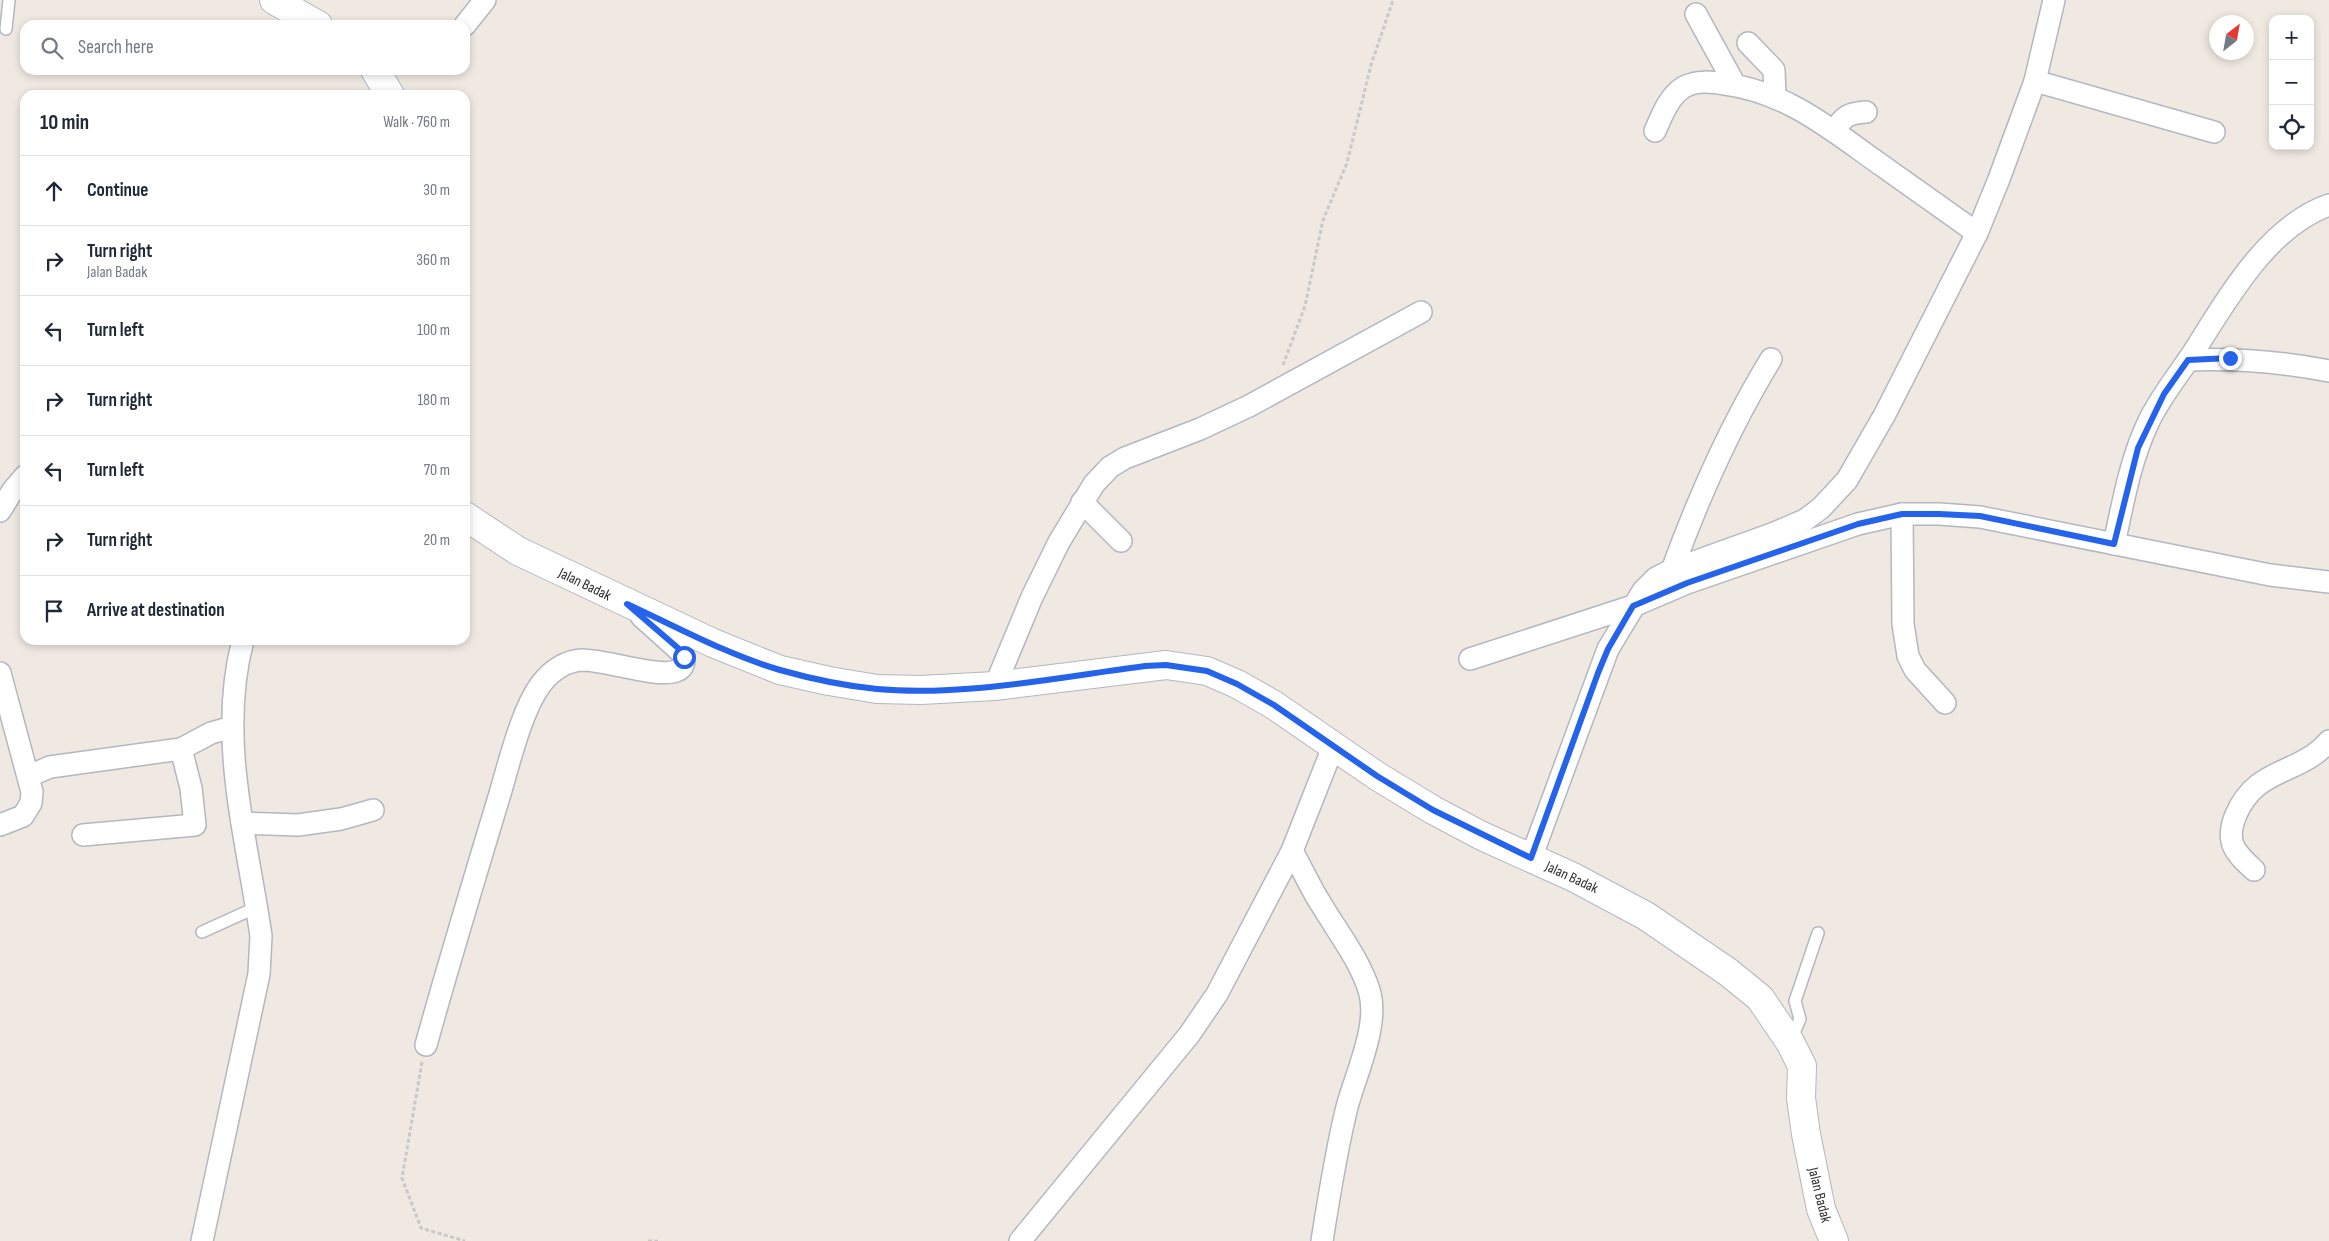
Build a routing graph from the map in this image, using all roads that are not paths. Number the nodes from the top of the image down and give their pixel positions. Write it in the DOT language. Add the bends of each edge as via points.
graph roads {
  1 [pos="9,0"];
  2 [pos="274,0"];
  3 [pos="485,0"];
  4 [pos="2054,0"];
  5 [pos="1696,14"];
  6 [pos="309,20"];
  7 [pos="469,20"];
  8 [pos="6,29"];
  9 [pos="1748,43"];
  10 [pos="379,75"];
  11 [pos="2035,80"];
  12 [pos="1735,85"];
  13 [pos="387,90"];
  14 [pos="1775,97"];
  15 [pos="1866,112"];
  16 [pos="1655,130"];
  17 [pos="1835,131"];
  18 [pos="2214,132"];
  19 [pos="2329,205"];
  20 [pos="1977,233"];
  21 [pos="1421,312"];
  22 [pos="1772,360"];
  23 [pos="2188,360"];
  24 [pos="2329,371"];
  25 [pos="20,481"];
  26 [pos="1082,502"];
  27 [pos="0,511"];
  28 [pos="1902,514"];
  29 [pos="470,519"];
  30 [pos="1121,541"];
  31 [pos="2114,544"];
  32 [pos="1672,570"];
  33 [pos="2329,582"];
  34 [pos="627,604"];
  35 [pos="1633,606"];
  36 [pos="242,645"];
  37 [pos="1470,659"];
  38 [pos="0,673"];
  39 [pos="995,686"];
  40 [pos="1945,703"];
  41 [pos="232,728"];
  42 [pos="2329,741"];
  43 [pos="1333,747"];
  44 [pos="181,749"];
  45 [pos="29,776"];
  46 [pos="373,810"];
  47 [pos="242,823"];
  48 [pos="0,825"];
  49 [pos="83,835"];
  50 [pos="1292,851"];
  51 [pos="1531,858"];
  52 [pos="2254,870"];
  53 [pos="257,907"];
  54 [pos="202,932"];
  55 [pos="1818,933"];
  56 [pos="1790,1042"];
  57 [pos="426,1044"];
  58 [pos="1831,1239"];
  59 [pos="202,1241"];
  60 [pos="1020,1241"];
  61 [pos="1322,1241"];
  1 -- 8 [label="lane"];
  2 -- 6 [label="street"];
  3 -- 7 [label="street"];
  4 -- 11 [label="street"];
  5 -- 12 [label="street"];
  9 -- 14 [label="street" via="1774,70"];
  10 -- 13 [label="street"];
  11 -- 18 [label="street"];
  11 -- 20 [label="street"];
  12 -- 14 [label="street"];
  12 -- 16 [label="street" via="1702,82 1683,88 1671,99"];
  14 -- 17 [label="street"];
  15 -- 17 [label="street" via="1847,115"];
  17 -- 20 [label="street"];
  19 -- 23 [label="street" via="2316,209 2277,237 2230,296"];
  20 -- 32 [label="street" via="1866,448 1836,494 1805,520"];
  21 -- 26 [label="street" via="1200,429 1124,458 1102,476"];
  22 -- 32 [label="street" via="1751,392 1711,470"];
  23 -- 24 [label="street" via="2230,358"];
  23 -- 31 [label="street" via="2164,394 2138,448"];
  25 -- 27 [label="street"];
  26 -- 30 [label="street"];
  26 -- 39 [label="street" via="1032,597"];
  28 -- 31 [label="street" via="1980,516"];
  28 -- 35 [label="street" via="1823,535 1687,583"];
  28 -- 40 [label="street" via="1903,624 1908,656 1915,670"];
  29 -- 34 [label="street, Jalan Badak" via="518,551"];
  31 -- 33 [label="street" via="2270,575"];
  32 -- 35 [label="street" via="1649,583"];
  34 -- 39 [label="street, Jalan Badak" via="755,661 829,681 877,689"];
  34 -- 57 [label="street" via="682,653 683,666 673,672 582,660 562,665 541,684 526,712"];
  35 -- 37 [label="street"];
  35 -- 51 [label="street" via="1598,673"];
  36 -- 41 [label="street" via="234,687"];
  38 -- 45 [label="street"];
  39 -- 43 [label="street, Jalan Badak" via="1145,666 1197,669 1220,676 1274,705"];
  41 -- 44 [label="street" via="211,733"];
  41 -- 47 [label="street"];
  42 -- 52 [label="street" via="2309,760 2256,786 2241,804 2232,825 2232,843 2234,850"];
  43 -- 50 [label="street"];
  43 -- 51 [label="street, Jalan Badak" via="1433,810"];
  44 -- 45 [label="street" via="50,767"];
  44 -- 49 [label="street" via="191,788 195,825"];
  45 -- 48 [label="street" via="32,798 27,810 16,820"];
  46 -- 47 [label="street" via="298,826"];
  47 -- 53 [label="street"];
  50 -- 60 [label="street" via="1217,994 1189,1035"];
  50 -- 61 [label="street" via="1345,942 1369,989 1372,1005 1368,1034 1331,1179"];
  51 -- 56 [label="street, Jalan Badak" via="1626,904 1674,933 1760,998"];
  53 -- 54 [label="lane"];
  53 -- 59 [label="street" via="261,936 259,974"];
  55 -- 56 [label="lane" via="1795,1001 1800,1019"];
  56 -- 58 [label="street, Jalan Badak" via="1802,1066 1800,1098 1806,1134 1821,1209"];
}
